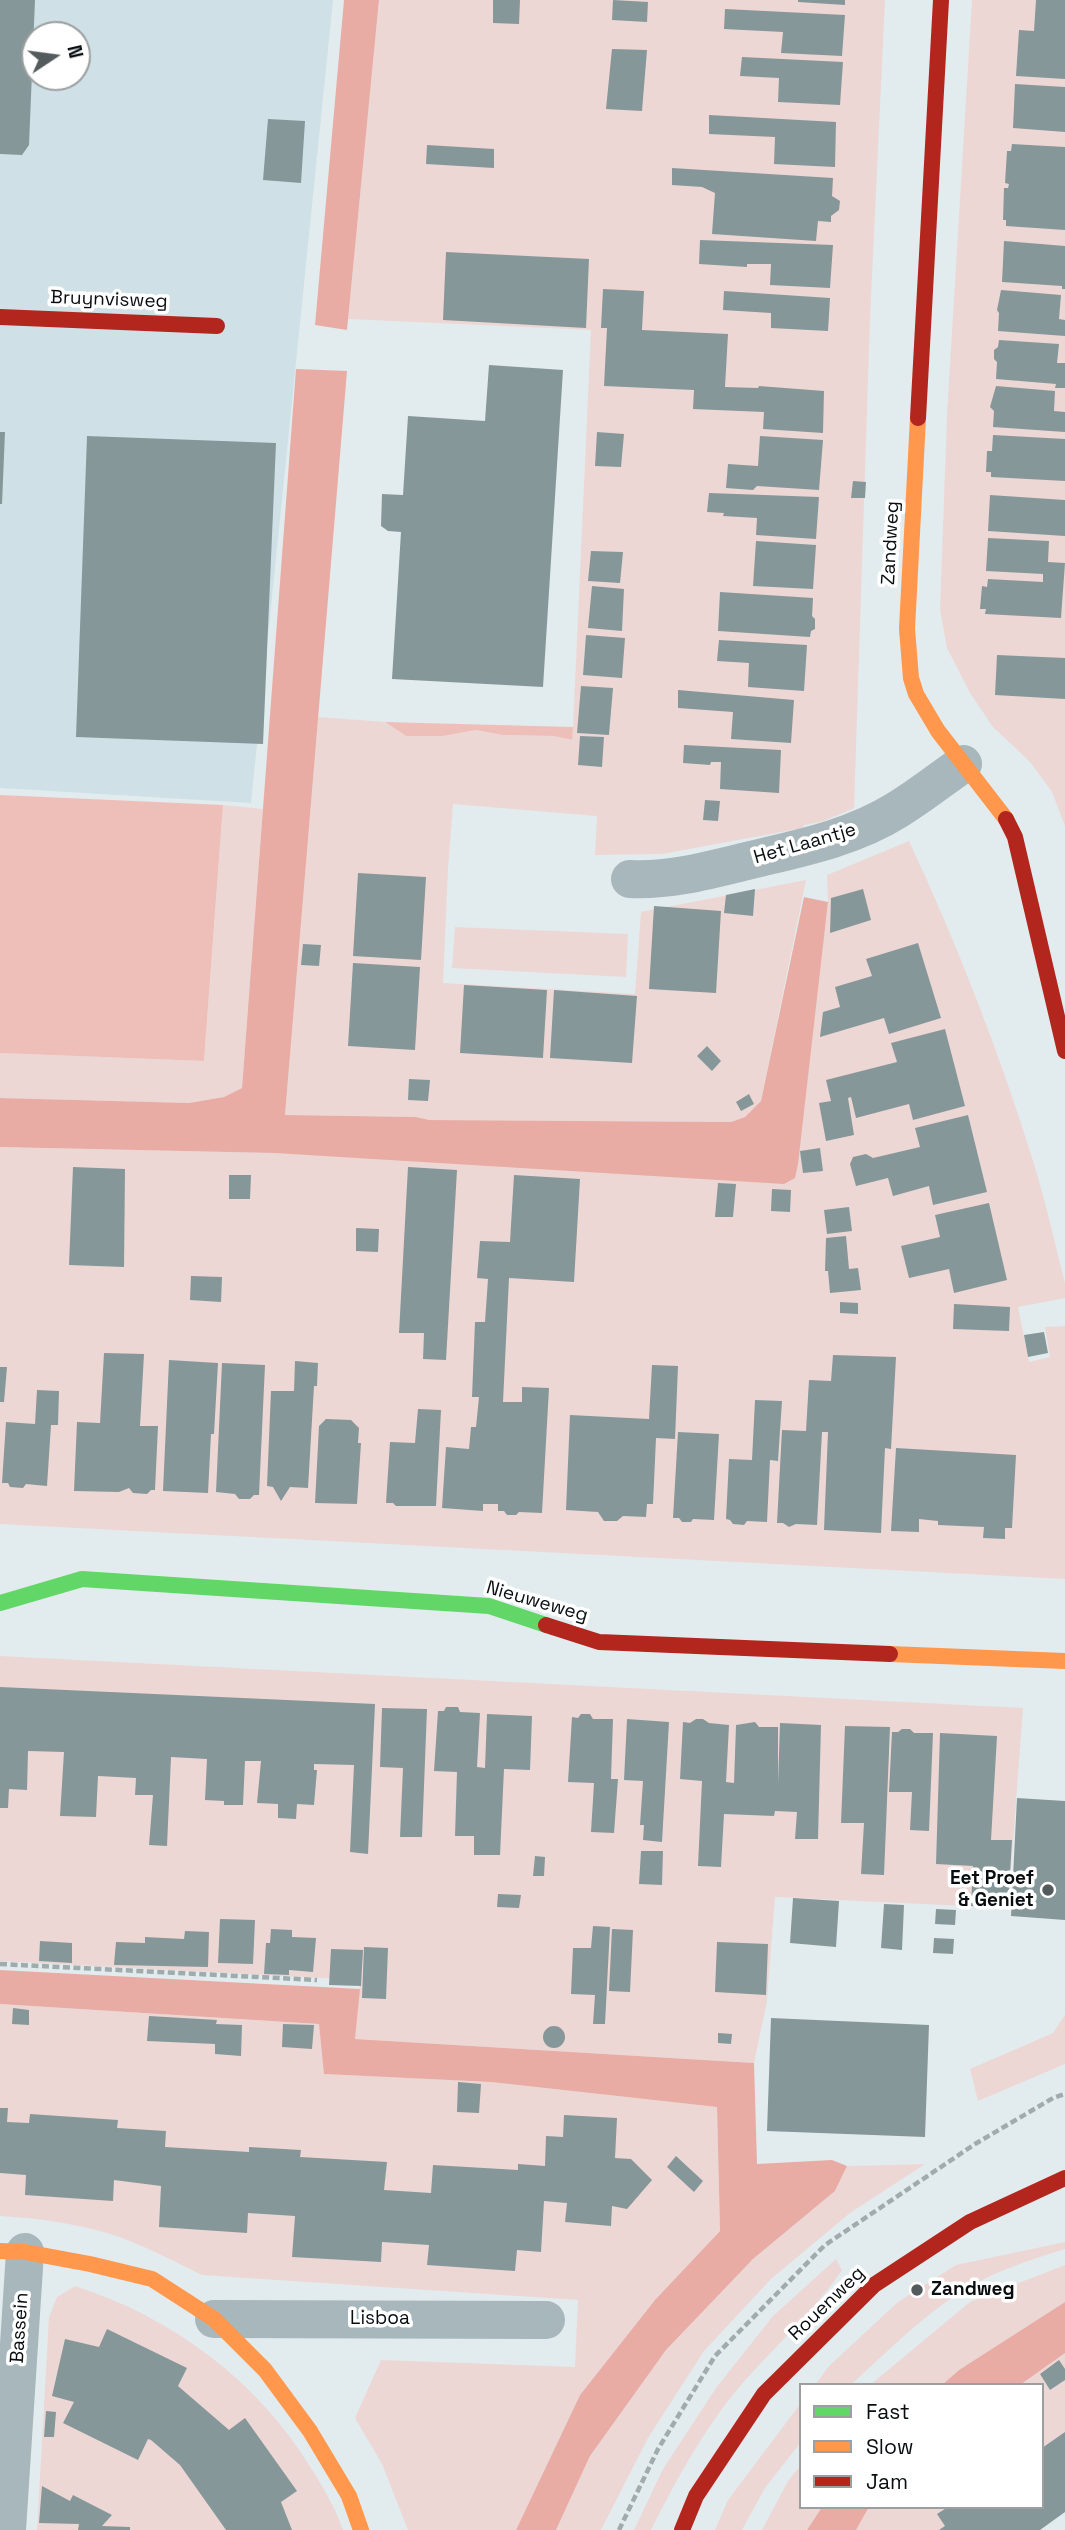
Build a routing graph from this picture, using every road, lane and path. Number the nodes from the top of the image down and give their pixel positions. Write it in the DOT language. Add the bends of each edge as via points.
graph roads {
  1 [pos="942,0"];
  2 [pos="0,317"];
  3 [pos="217,326"];
  4 [pos="962,764"];
  5 [pos="629,879"];
  6 [pos="1065,1051"];
  7 [pos="0,1603"];
  8 [pos="1065,1661"];
  9 [pos="0,1964"];
  10 [pos="317,1980"];
  11 [pos="1065,2094"];
  12 [pos="975,2144"];
  13 [pos="1065,2178"];
  14 [pos="12,2252"];
  15 [pos="214,2319"];
  16 [pos="546,2320"];
  17 [pos="7,2530"];
  18 [pos="361,2530"];
  19 [pos="682,2530"];
  1 -- 4 [label="street, Zandweg" via="908,629 915,693"];
  2 -- 3 [label="street, Bruynvisweg"];
  4 -- 5 [label="street, Het Laantje" via="897,810 823,843 683,876"];
  4 -- 6 [label="street, Zandweg" via="1000,808 1015,837"];
  7 -- 8 [label="street, Nieuweweg" via="82,1579 489,1606 599,1642"];
  9 -- 10 [label="path"];
  11 -- 12 [label="path"];
  13 -- 19 [label="street, Rouenweg" via="970,2222 874,2285 764,2394 695,2496"];
  14 -- 15 [label="street" via="90,2263 152,2279"];
  14 -- 17 [label="street, Bassein"];
  15 -- 16 [label="street, Lisboa"];
  15 -- 18 [label="street" via="265,2370 310,2431 349,2496"];
}
